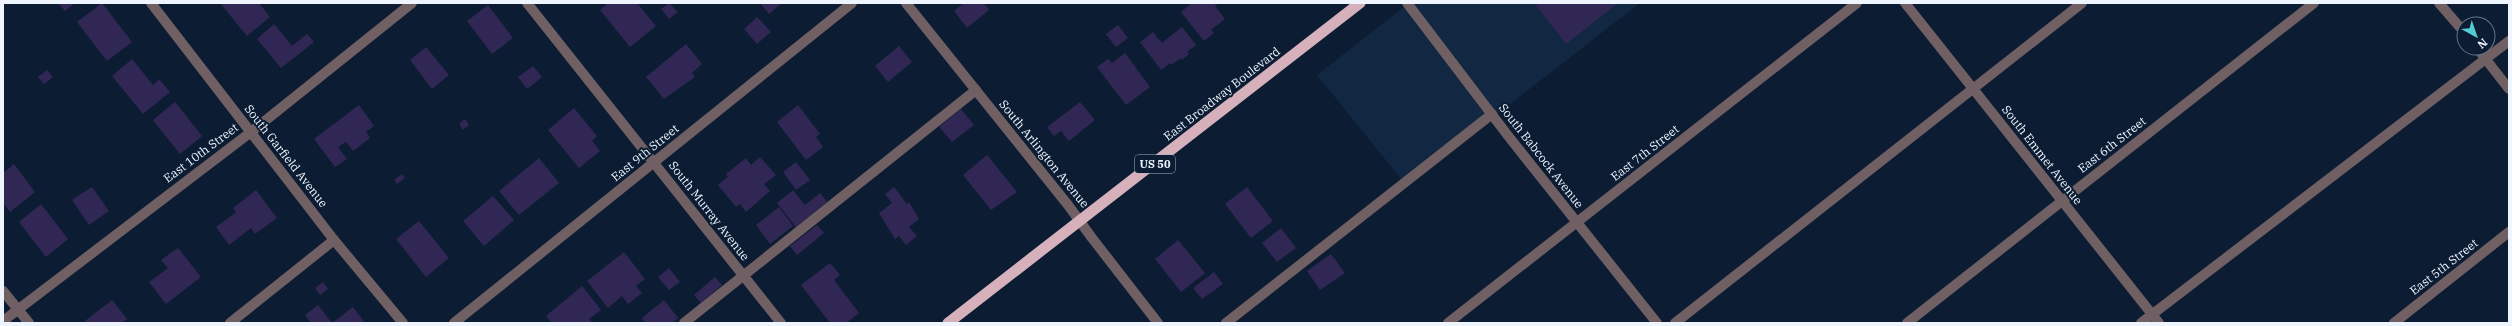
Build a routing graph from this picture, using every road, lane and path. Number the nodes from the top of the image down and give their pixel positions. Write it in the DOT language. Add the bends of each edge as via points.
graph roads {
  1 [pos="151,3"];
  2 [pos="412,3"];
  3 [pos="528,3"];
  4 [pos="852,3"];
  5 [pos="906,3"];
  6 [pos="1360,3"];
  7 [pos="1407,3"];
  8 [pos="1857,3"];
  9 [pos="1905,3"];
  10 [pos="2082,3"];
  11 [pos="2314,3"];
  12 [pos="2439,3"];
  13 [pos="2456,23"];
  14 [pos="2509,41"];
  15 [pos="2486,58"];
  16 [pos="1972,88"];
  17 [pos="2509,89"];
  18 [pos="976,90"];
  19 [pos="1492,114"];
  20 [pos="251,132"];
  21 [pos="654,163"];
  22 [pos="2062,201"];
  23 [pos="1081,221"];
  24 [pos="1577,223"];
  25 [pos="2509,232"];
  26 [pos="334,240"];
  27 [pos="744,276"];
  28 [pos="3,291"];
  29 [pos="17,309"];
  30 [pos="2152,314"];
  31 [pos="3,321"];
  32 [pos="29,323"];
  33 [pos="230,323"];
  34 [pos="403,323"];
  35 [pos="454,323"];
  36 [pos="684,323"];
  37 [pos="781,323"];
  38 [pos="948,323"];
  39 [pos="1158,323"];
  40 [pos="1226,323"];
  41 [pos="1448,323"];
  42 [pos="1657,323"];
  43 [pos="1675,323"];
  44 [pos="1907,323"];
  45 [pos="2141,323"];
  46 [pos="2159,323"];
  47 [pos="2394,323"];
  1 -- 20 [label="street, South Garfield Avenue"];
  2 -- 20 [label="street, East 10th Street"];
  3 -- 21 [label="street, South Murray Avenue"];
  4 -- 21 [label="street, East 9th Street"];
  5 -- 18 [label="street, South Arlington Avenue"];
  6 -- 23 [label="highway, East Broadway Boulevard / US 50"];
  7 -- 19 [label="street, South Babcock Avenue"];
  8 -- 24 [label="street, East 7th Street"];
  9 -- 16 [label="street, South Emmet Avenue"];
  10 -- 16 [label="street"];
  11 -- 22 [label="street, East 6th Street"];
  12 -- 13 [label="street"];
  14 -- 15 [label="street"];
  15 -- 17 [label="street"];
  15 -- 30 [label="street"];
  16 -- 22 [label="street, South Emmet Avenue"];
  16 -- 43 [label="street"];
  18 -- 23 [label="street, South Arlington Avenue"];
  18 -- 27 [label="street"];
  19 -- 24 [label="street, South Babcock Avenue"];
  19 -- 40 [label="street"];
  20 -- 26 [label="street, South Garfield Avenue"];
  20 -- 29 [label="street, East 10th Street"];
  21 -- 27 [label="street, South Murray Avenue"];
  21 -- 35 [label="street, East 9th Street"];
  22 -- 30 [label="street, South Emmet Avenue"];
  22 -- 44 [label="street, East 6th Street"];
  23 -- 38 [label="highway, East Broadway Boulevard / US 50"];
  23 -- 39 [label="street, South Arlington Avenue"];
  24 -- 41 [label="street, East 7th Street"];
  24 -- 42 [label="street, South Babcock Avenue"];
  25 -- 47 [label="street, East 5th Street"];
  26 -- 33 [label="street"];
  26 -- 34 [label="street, South Garfield Avenue"];
  27 -- 36 [label="street"];
  27 -- 37 [label="street, South Murray Avenue"];
  28 -- 29 [label="street"];
  29 -- 31 [label="street, East 10th Street"];
  29 -- 32 [label="street"];
  30 -- 45 [label="street"];
  30 -- 46 [label="street, South Emmet Avenue"];
}
